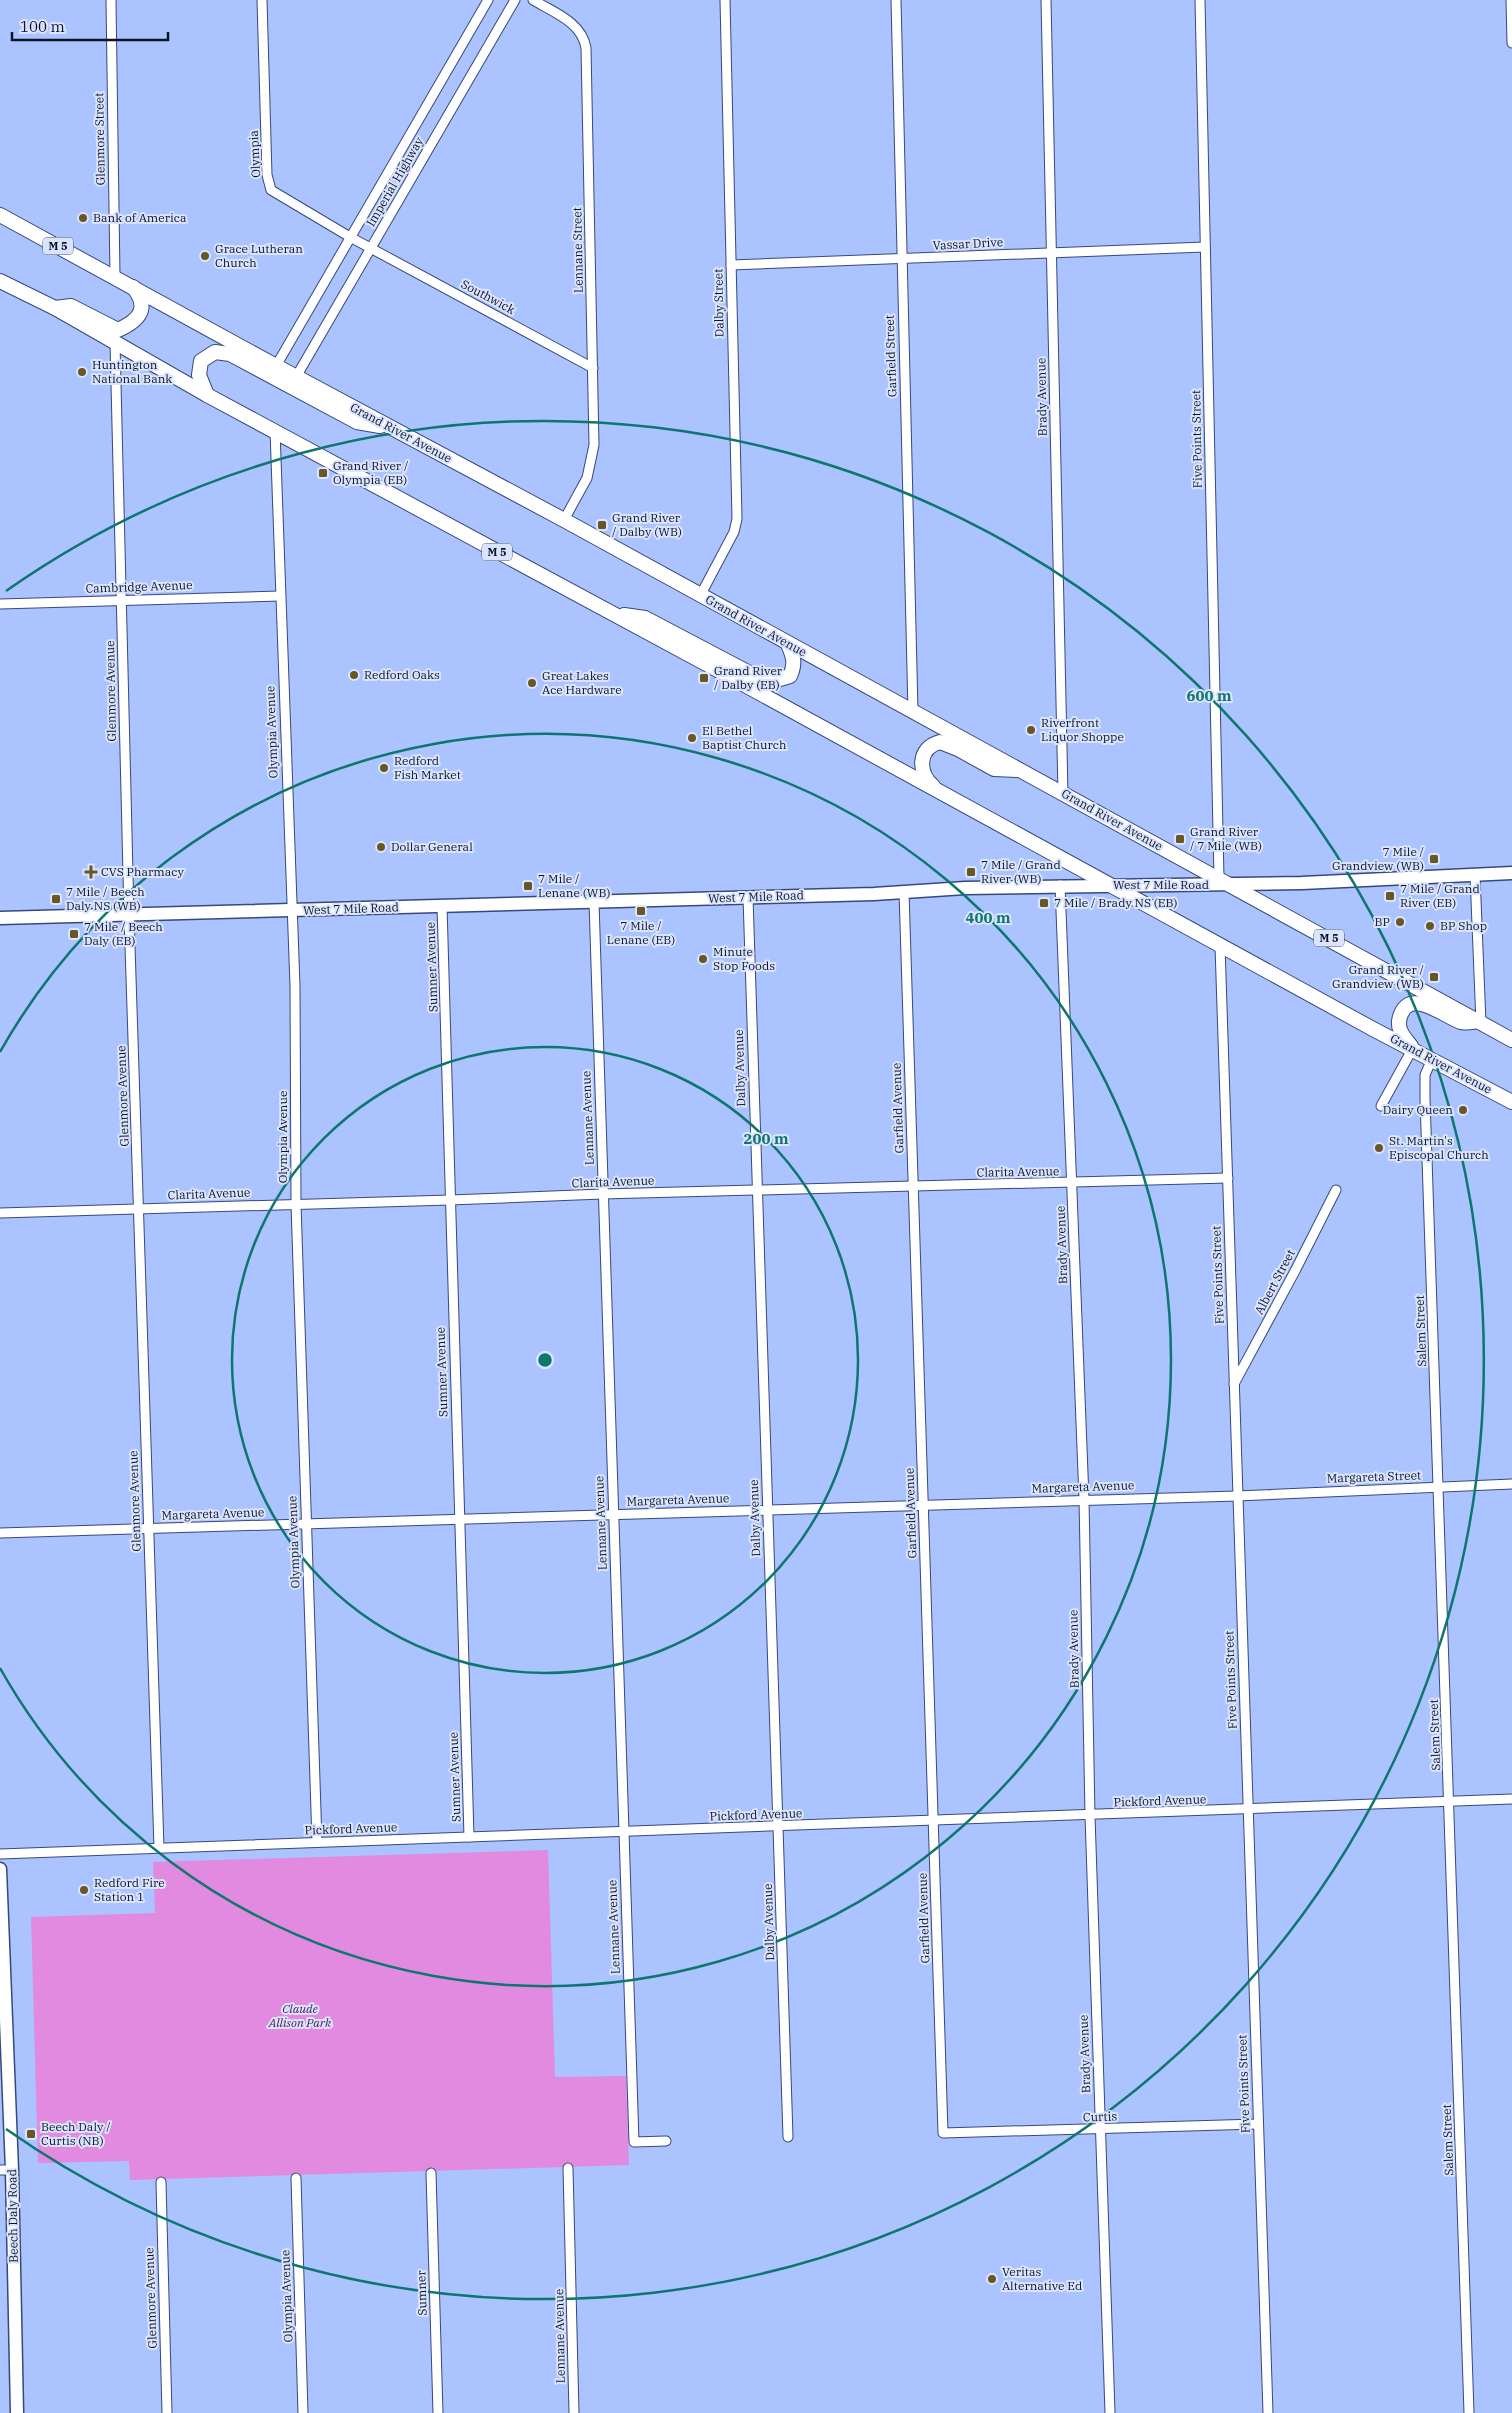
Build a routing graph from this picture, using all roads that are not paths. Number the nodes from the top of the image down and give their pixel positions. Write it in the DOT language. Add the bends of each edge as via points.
graph roads {
  1 [pos="111,0"];
  2 [pos="262,0"];
  3 [pos="488,0"];
  4 [pos="515,0"];
  5 [pos="533,0"];
  6 [pos="725,0"];
  7 [pos="896,0"];
  8 [pos="1046,0"];
  9 [pos="1200,0"];
  10 [pos="1511,0"];
  11 [pos="1512,42"];
  12 [pos="0,215"];
  13 [pos="350,236"];
  14 [pos="1205,247"];
  15 [pos="371,248"];
  16 [pos="1052,253"];
  17 [pos="901,260"];
  18 [pos="731,265"];
  19 [pos="115,277"];
  20 [pos="0,281"];
  21 [pos="133,287"];
  22 [pos="55,308"];
  23 [pos="115,342"];
  24 [pos="276,366"];
  25 [pos="592,368"];
  26 [pos="296,377"];
  27 [pos="207,395"];
  28 [pos="395,430"];
  29 [pos="275,431"];
  30 [pos="564,520"];
  31 [pos="280,596"];
  32 [pos="700,596"];
  33 [pos="122,600"];
  34 [pos="0,604"];
  35 [pos="614,614"];
  36 [pos="788,644"];
  37 [pos="913,712"];
  38 [pos="1020,770"];
  39 [pos="939,792"];
  40 [pos="1063,794"];
  41 [pos="1512,873"];
  42 [pos="1475,875"];
  43 [pos="1218,878"];
  44 [pos="1060,885"];
  45 [pos="1111,885"];
  46 [pos="1233,885"];
  47 [pos="904,892"];
  48 [pos="748,897"];
  49 [pos="594,902"];
  50 [pos="442,906"];
  51 [pos="291,911"];
  52 [pos="129,915"];
  53 [pos="0,918"];
  54 [pos="1220,946"];
  55 [pos="1481,1023"];
  56 [pos="1512,1040"];
  57 [pos="1413,1048"];
  58 [pos="1432,1059"];
  59 [pos="1512,1102"];
  60 [pos="1381,1106"];
  61 [pos="1228,1178"];
  62 [pos="1073,1183"];
  63 [pos="913,1186"];
  64 [pos="1336,1190"];
  65 [pos="757,1191"];
  66 [pos="602,1194"];
  67 [pos="450,1200"];
  68 [pos="296,1204"];
  69 [pos="139,1209"];
  70 [pos="0,1212"];
  71 [pos="1234,1384"];
  72 [pos="1512,1484"];
  73 [pos="1439,1487"];
  74 [pos="1237,1496"];
  75 [pos="1084,1499"];
  76 [pos="923,1504"];
  77 [pos="767,1508"];
  78 [pos="613,1515"];
  79 [pos="460,1519"];
  80 [pos="306,1524"];
  81 [pos="149,1529"];
  82 [pos="0,1533"];
  83 [pos="1512,1799"];
  84 [pos="1450,1802"];
  85 [pos="1248,1810"];
  86 [pos="1090,1816"];
  87 [pos="933,1821"];
  88 [pos="779,1826"];
  89 [pos="625,1832"];
  90 [pos="469,1837"];
  91 [pos="317,1842"];
  92 [pos="159,1848"];
  93 [pos="0,1854"];
  94 [pos="0,1869"];
  95 [pos="1258,2124"];
  96 [pos="1100,2129"];
  97 [pos="943,2133"];
  98 [pos="788,2137"];
  99 [pos="666,2141"];
  100 [pos="568,2168"];
  101 [pos="6,2170"];
  102 [pos="431,2173"];
  103 [pos="296,2178"];
  104 [pos="161,2182"];
  105 [pos="17,2413"];
  106 [pos="167,2413"];
  107 [pos="303,2413"];
  108 [pos="438,2413"];
  109 [pos="574,2413"];
  110 [pos="1110,2413"];
  111 [pos="1268,2413"];
  112 [pos="1469,2413"];
  1 -- 19 [label="street, Glenmore Street"];
  2 -- 13 [label="street, Olympia" via="269,184 275,194"];
  3 -- 13 [label="street, Imperial Highway"];
  4 -- 15 [label="street, Imperial Highway"];
  5 -- 25 [label="street, Lennane Street" via="575,24 586,48"];
  6 -- 18 [label="street, Dalby Street"];
  7 -- 17 [label="street, Garfield Street"];
  8 -- 16 [label="street, Brady Avenue"];
  9 -- 14 [label="street, Five Points Street"];
  10 -- 11 [label="street"];
  12 -- 19 [label="main road, Grand River Avenue / M 5"];
  13 -- 15 [label="street, Olympia"];
  13 -- 24 [label="street, Imperial Highway"];
  14 -- 16 [label="street, Vassar Drive"];
  14 -- 43 [label="street, Five Points Street"];
  15 -- 25 [label="street, Southwick"];
  15 -- 26 [label="street, Imperial Highway"];
  16 -- 17 [label="street, Vassar Drive"];
  16 -- 40 [label="street, Brady Avenue"];
  17 -- 18 [label="street, Vassar Drive"];
  17 -- 37 [label="street, Garfield Street"];
  18 -- 32 [label="street, Dalby Street" via="737,519 734,532"];
  19 -- 21 [label="main road, Grand River Avenue / M 5"];
  20 -- 22 [label="main road, Grand River Avenue / M 5"];
  21 -- 22 [label="main road" via="141,297 142,308 137,318 118,330 71,306"];
  21 -- 24 [label="main road, Grand River Avenue / M 5"];
  22 -- 23 [label="main road, Grand River Avenue / M 5"];
  23 -- 27 [label="main road, Grand River Avenue / M 5"];
  23 -- 33 [label="street, Glenmore Avenue"];
  24 -- 26 [label="main road, Grand River Avenue / M 5"];
  25 -- 30 [label="street, Lennane Street" via="592,462"];
  26 -- 28 [label="main road, Grand River Avenue / M 5"];
  27 -- 28 [label="main road" via="199,375 202,361 215,352 222,353 262,370 357,422"];
  27 -- 29 [label="main road, Grand River Avenue / M 5"];
  28 -- 30 [label="main road, Grand River Avenue / M 5"];
  29 -- 31 [label="street, Olympia Avenue"];
  29 -- 35 [label="main road, Grand River Avenue / M 5"];
  30 -- 32 [label="main road, Grand River Avenue / M 5"];
  31 -- 33 [label="street, Cambridge Avenue"];
  31 -- 51 [label="street, Olympia Avenue"];
  32 -- 36 [label="main road, Grand River Avenue / M 5"];
  33 -- 34 [label="street, Cambridge Avenue"];
  33 -- 52 [label="street, Glenmore Avenue"];
  35 -- 36 [label="main road" via="646,618 757,676 774,681 790,676 794,667"];
  35 -- 39 [label="main road, Grand River Avenue / M 5"];
  36 -- 37 [label="main road, Grand River Avenue / M 5"];
  37 -- 38 [label="main road, Grand River Avenue / M 5"];
  38 -- 39 [label="main road" via="994,769 945,743 935,744 926,751 921,768 926,780"];
  38 -- 40 [label="main road, Grand River Avenue / M 5"];
  39 -- 45 [label="main road, Grand River Avenue / M 5"];
  40 -- 43 [label="main road, Grand River Avenue / M 5"];
  41 -- 42 [label="main road, West 7 Mile Road"];
  42 -- 46 [label="main road, West 7 Mile Road"];
  42 -- 55 [label="street"];
  43 -- 46 [label="main road, Grand River Avenue / M 5"];
  44 -- 45 [label="main road, West 7 Mile Road"];
  44 -- 47 [label="main road, West 7 Mile Road"];
  44 -- 62 [label="street, Brady Avenue"];
  45 -- 46 [label="main road, West 7 Mile Road"];
  45 -- 54 [label="main road, Grand River Avenue / M 5"];
  46 -- 55 [label="main road, Grand River Avenue / M 5"];
  47 -- 48 [label="main road, West 7 Mile Road"];
  47 -- 63 [label="street, Garfield Avenue"];
  48 -- 49 [label="main road, West 7 Mile Road"];
  48 -- 65 [label="street, Dalby Avenue"];
  49 -- 50 [label="main road, West 7 Mile Road"];
  49 -- 66 [label="street, Lennane Avenue"];
  50 -- 51 [label="main road, West 7 Mile Road"];
  50 -- 67 [label="street, Sumner Avenue"];
  51 -- 52 [label="main road, West 7 Mile Road"];
  51 -- 68 [label="street, Olympia Avenue" via="296,986"];
  52 -- 53 [label="main road, West 7 Mile Road"];
  52 -- 69 [label="street, Glenmore Avenue"];
  54 -- 57 [label="main road, Grand River Avenue / M 5"];
  54 -- 61 [label="street, Five Points Street"];
  55 -- 56 [label="main road, Grand River Avenue / M 5"];
  55 -- 57 [label="main road" via="1461,1022 1427,1005 1409,1006 1402,1011 1398,1025 1400,1033"];
  57 -- 58 [label="main road, Grand River Avenue / M 5"];
  57 -- 60 [label="street"];
  58 -- 59 [label="main road, Grand River Avenue / M 5"];
  58 -- 73 [label="street, Salem Street" via="1425,1075"];
  61 -- 62 [label="street, Clarita Avenue"];
  61 -- 71 [label="street, Five Points Street"];
  62 -- 63 [label="street, Clarita Avenue"];
  62 -- 75 [label="street, Brady Avenue"];
  63 -- 65 [label="street, Clarita Avenue"];
  63 -- 76 [label="street, Garfield Avenue"];
  64 -- 71 [label="street, Albert Street"];
  65 -- 66 [label="street, Clarita Avenue"];
  65 -- 77 [label="street, Dalby Avenue"];
  66 -- 67 [label="street, Clarita Avenue"];
  66 -- 78 [label="street, Lennane Avenue"];
  67 -- 68 [label="street, Clarita Avenue"];
  67 -- 79 [label="street, Sumner Avenue"];
  68 -- 69 [label="street, Clarita Avenue"];
  68 -- 80 [label="street, Olympia Avenue"];
  69 -- 70 [label="street, Clarita Avenue"];
  69 -- 81 [label="street, Glenmore Avenue"];
  71 -- 74 [label="street, Five Points Street"];
  72 -- 73 [label="street, Margareta Street"];
  73 -- 74 [label="street, Margareta Street"];
  73 -- 84 [label="street, Salem Street"];
  74 -- 75 [label="street, Margareta Avenue"];
  74 -- 85 [label="street, Five Points Street"];
  75 -- 76 [label="street, Margareta Avenue"];
  75 -- 86 [label="street, Brady Avenue"];
  76 -- 77 [label="street, Margareta Avenue"];
  76 -- 87 [label="street, Garfield Avenue"];
  77 -- 78 [label="street, Margareta Avenue"];
  77 -- 88 [label="street, Dalby Avenue"];
  78 -- 79 [label="street, Margareta Avenue"];
  78 -- 89 [label="street, Lennane Avenue"];
  79 -- 80 [label="street, Margareta Avenue"];
  79 -- 90 [label="street, Sumner Avenue"];
  80 -- 81 [label="street, Margareta Avenue"];
  80 -- 91 [label="street, Olympia Avenue"];
  81 -- 82 [label="street, Margareta Avenue"];
  81 -- 92 [label="street, Glenmore Avenue"];
  83 -- 84 [label="street, Pickford Avenue"];
  84 -- 85 [label="street, Pickford Avenue"];
  84 -- 112 [label="street, Salem Street"];
  85 -- 86 [label="street, Pickford Avenue"];
  85 -- 95 [label="street, Five Points Street"];
  86 -- 87 [label="street, Pickford Avenue"];
  86 -- 96 [label="street, Brady Avenue"];
  87 -- 88 [label="street, Pickford Avenue"];
  87 -- 97 [label="street, Garfield Avenue"];
  88 -- 89 [label="street, Pickford Avenue"];
  88 -- 98 [label="street, Dalby Avenue"];
  89 -- 90 [label="street, Pickford Avenue"];
  89 -- 99 [label="street, Lennane Avenue" via="634,2142"];
  90 -- 91 [label="street, Pickford Avenue"];
  91 -- 92 [label="street, Pickford Avenue"];
  92 -- 93 [label="street, Pickford Avenue"];
  94 -- 101 [label="main road, Beech Daly Road"];
  95 -- 96 [label="street, Curtis"];
  95 -- 111 [label="street, Five Points Street"];
  96 -- 97 [label="street, Curtis"];
  96 -- 110 [label="street, Brady Avenue"];
  100 -- 109 [label="street, Lennane Avenue"];
  101 -- 105 [label="main road, Beech Daly Road"];
  102 -- 108 [label="street, Sumner"];
  103 -- 107 [label="street, Olympia Avenue"];
  104 -- 106 [label="street, Glenmore Avenue"];
}
